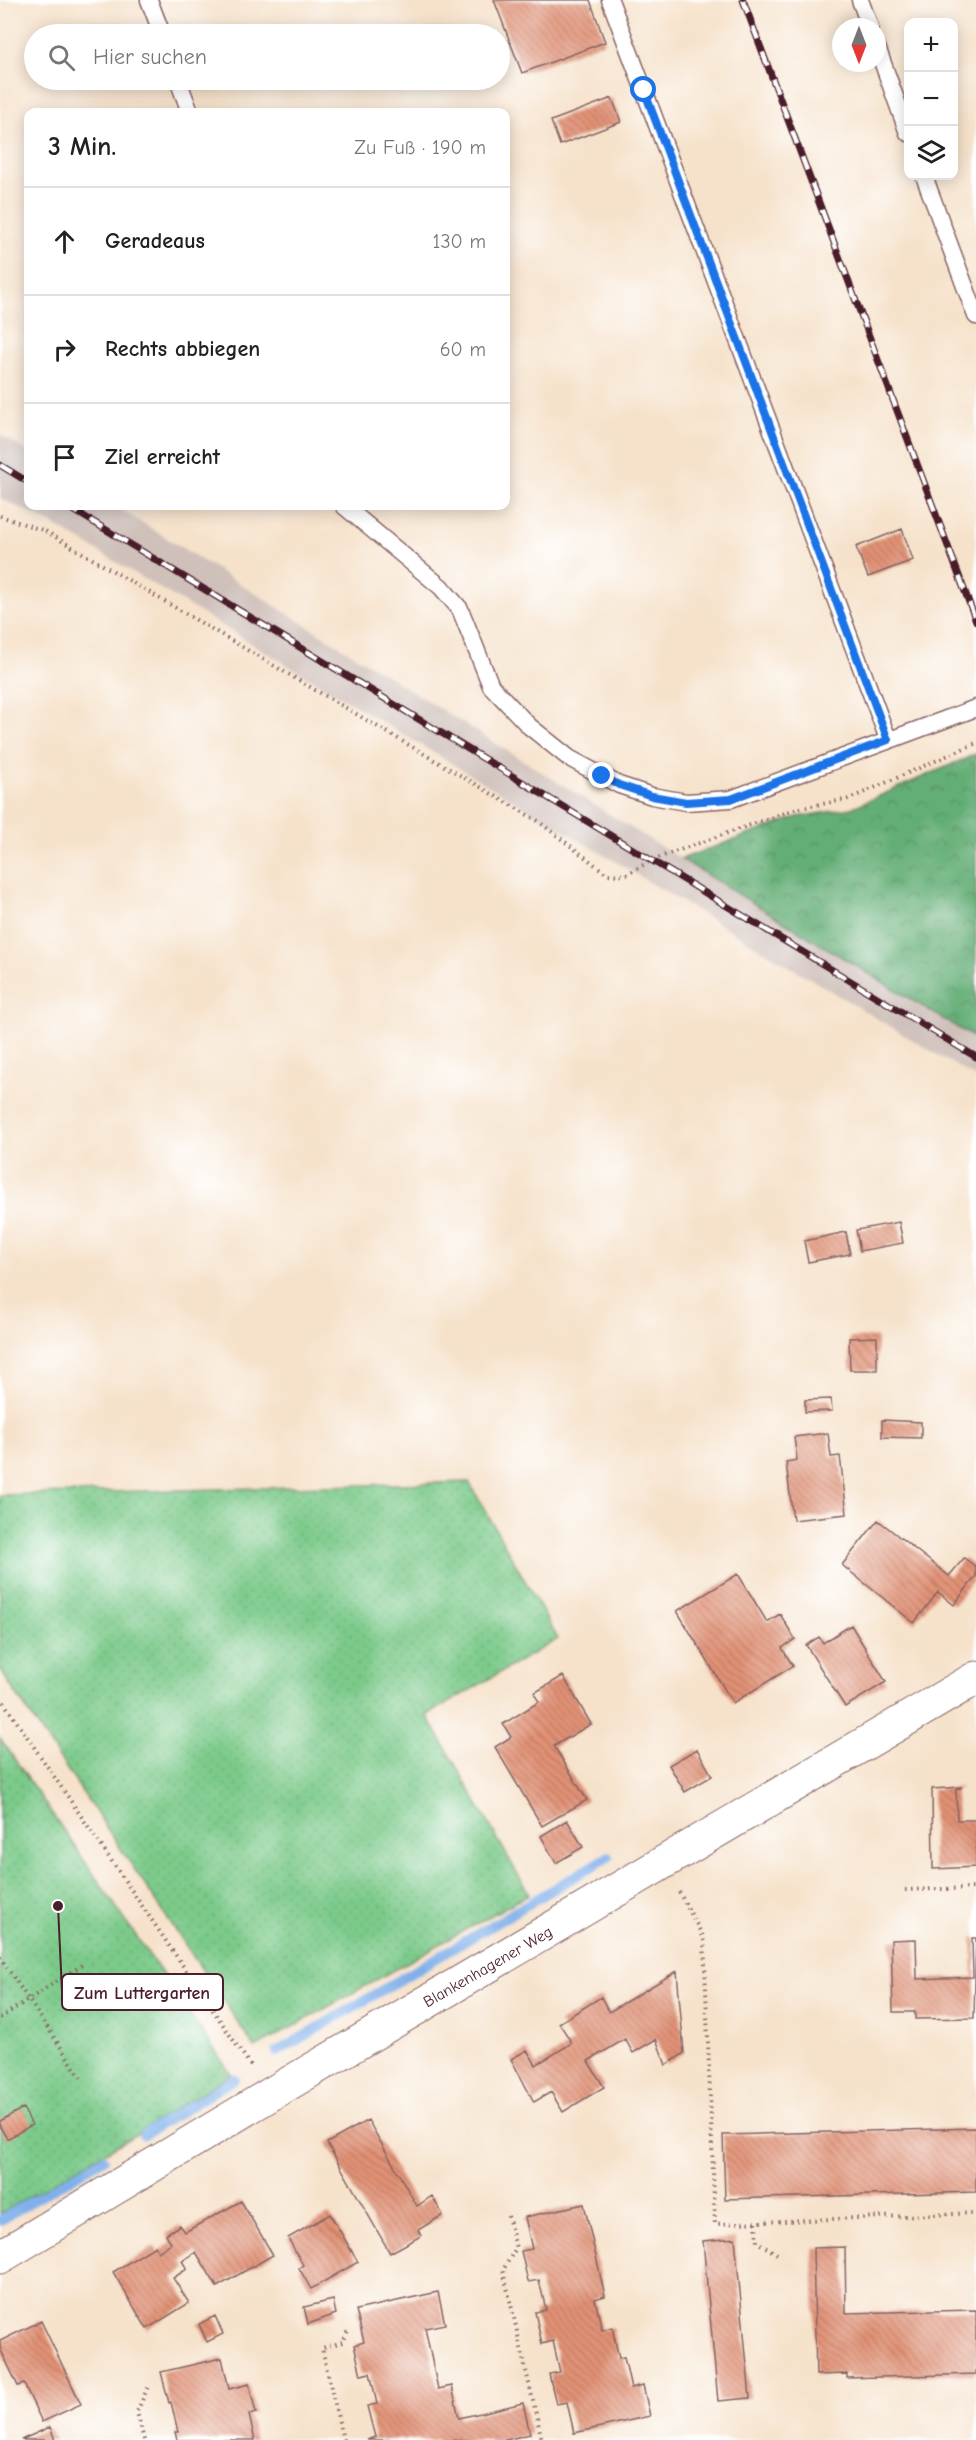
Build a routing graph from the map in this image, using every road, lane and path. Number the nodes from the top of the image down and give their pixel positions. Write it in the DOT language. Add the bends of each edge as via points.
graph roads {
  1 [pos="149,0"];
  2 [pos="610,0"];
  3 [pos="860,0"];
  4 [pos="867,18"];
  5 [pos="158,24"];
  6 [pos="886,71"];
  7 [pos="182,90"];
  8 [pos="188,108"];
  9 [pos="906,126"];
  10 [pos="925,180"];
  11 [pos="976,316"];
  12 [pos="349,510"];
  13 [pos="0,516"];
  14 [pos="976,708"];
  15 [pos="888,740"];
  16 [pos="976,743"];
  17 [pos="976,1678"];
  18 [pos="0,1697"];
  19 [pos="976,1888"];
  20 [pos="905,1890"];
  21 [pos="682,1899"];
  22 [pos="0,1957"];
  23 [pos="82,1965"];
  24 [pos="28,2001"];
  25 [pos="0,2018"];
  26 [pos="82,2079"];
  27 [pos="270,2094"];
  28 [pos="976,2213"];
  29 [pos="508,2216"];
  30 [pos="756,2222"];
  31 [pos="777,2254"];
  32 [pos="0,2257"];
  33 [pos="349,2328"];
  34 [pos="148,2387"];
  35 [pos="144,2440"];
  36 [pos="343,2440"];
  37 [pos="542,2440"];
  1 -- 5 [label="lane"];
  2 -- 15 [label="lane"];
  3 -- 4 [label="lane"];
  6 -- 9 [label="lane"];
  7 -- 8 [label="lane"];
  10 -- 11 [label="lane"];
  12 -- 15 [label="lane" via="441,587 460,609 492,686 530,726 569,758 619,785 686,802 731,799"];
  13 -- 16 [label="path" via="45,531 487,790 538,821 607,874 625,875 652,860 795,809 849,799"];
  14 -- 15 [label="lane"];
  17 -- 27 [label="street, Blankenhagener Weg"];
  18 -- 27 [label="path"];
  19 -- 20 [label="path"];
  21 -- 30 [label="path" via="704,1938 715,2224"];
  22 -- 24 [label="path"];
  23 -- 24 [label="path"];
  24 -- 25 [label="path"];
  24 -- 26 [label="path"];
  27 -- 32 [label="street, Blankenhagener Weg"];
  28 -- 30 [label="path"];
  29 -- 37 [label="path" via="516,2248 503,2270"];
  30 -- 31 [label="path" via="757,2242"];
  33 -- 36 [label="path" via="343,2342 322,2348"];
  34 -- 35 [label="path" via="137,2412"];
}
